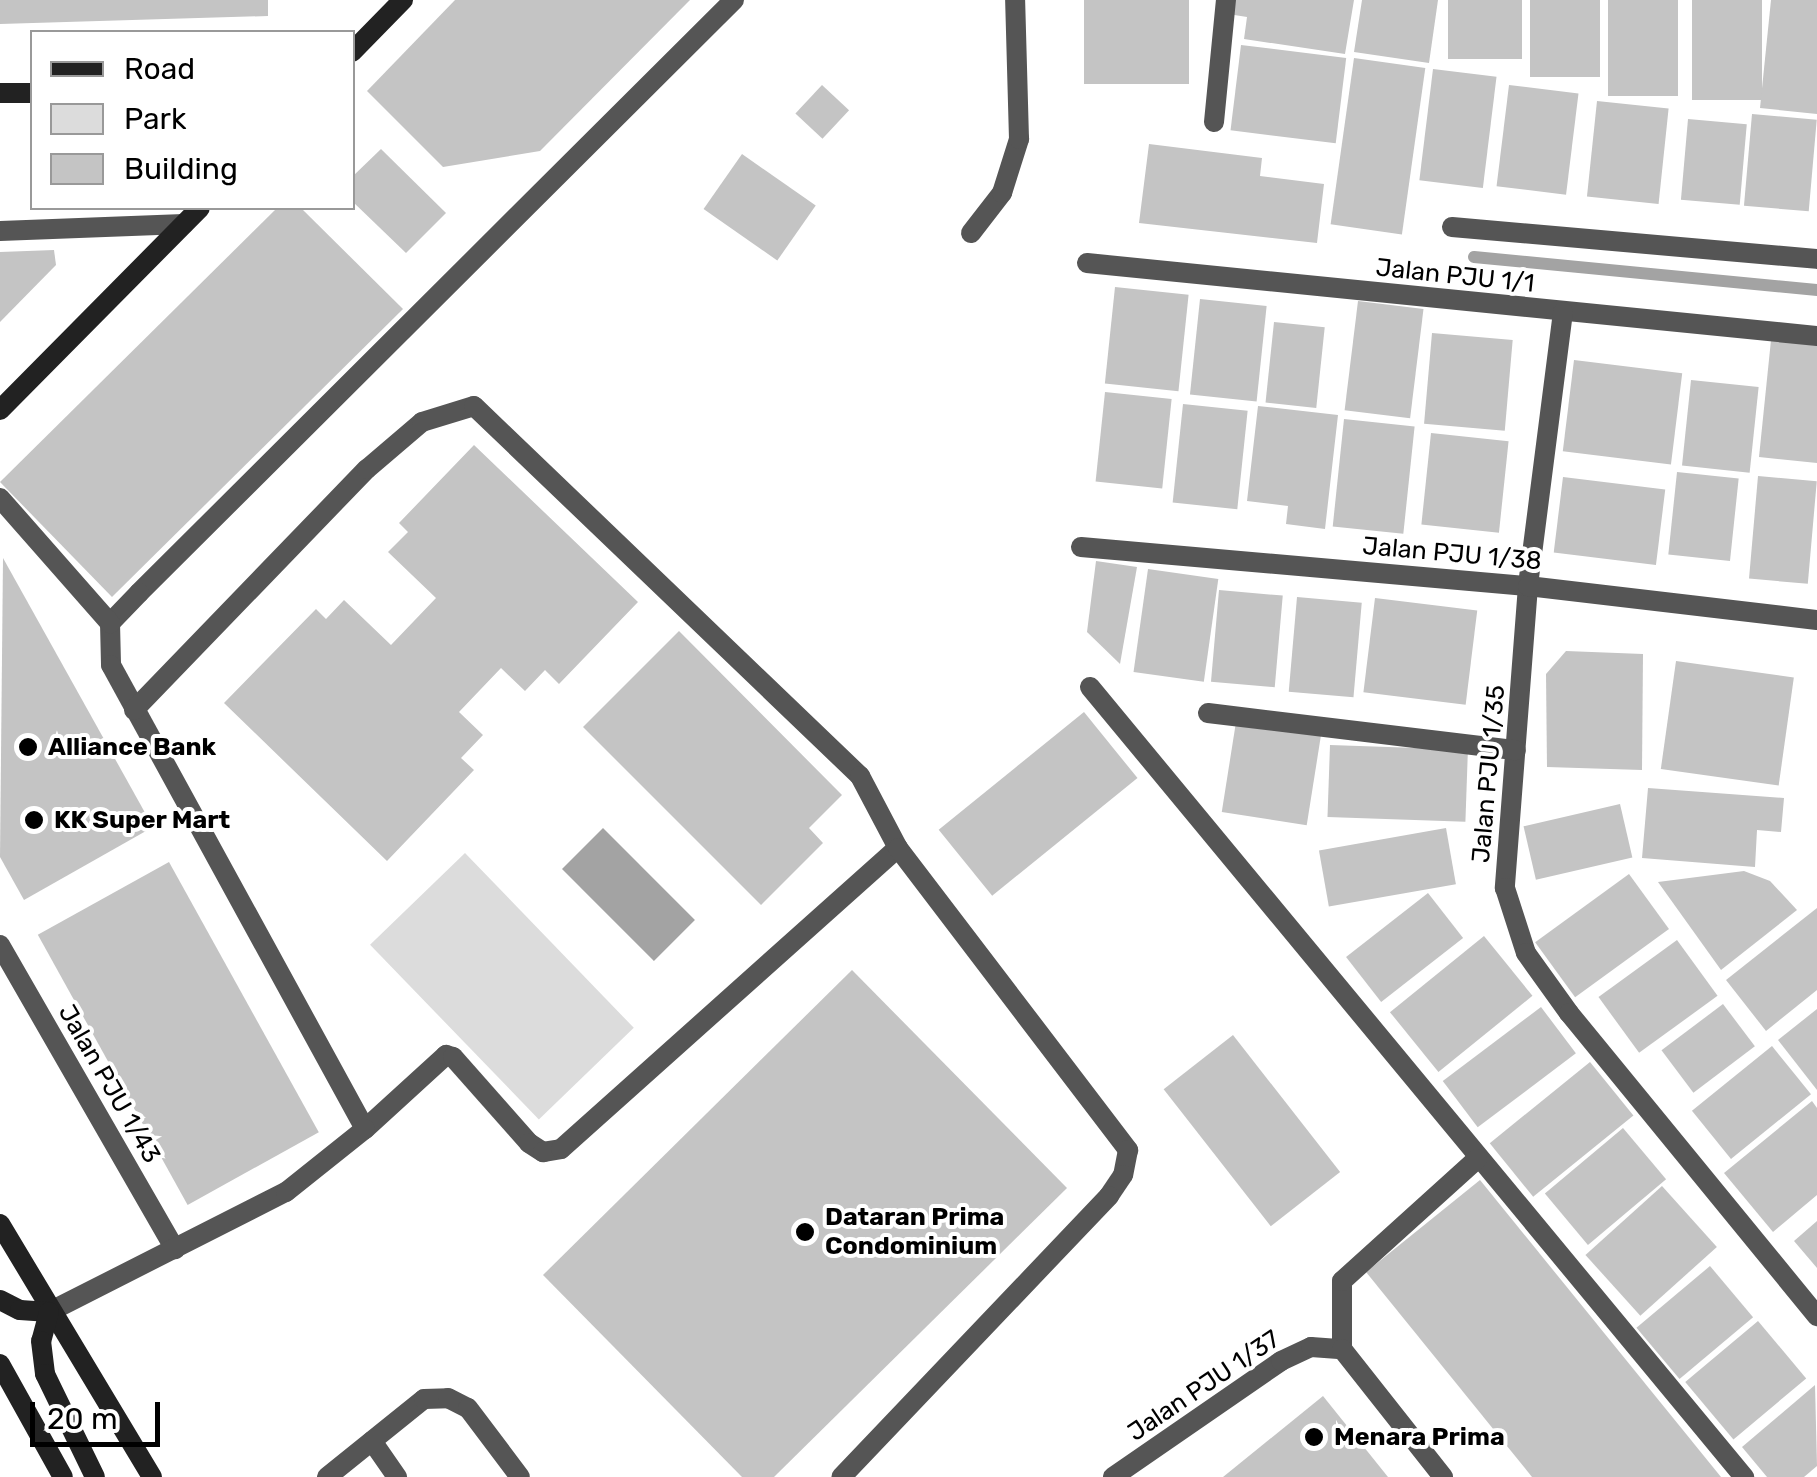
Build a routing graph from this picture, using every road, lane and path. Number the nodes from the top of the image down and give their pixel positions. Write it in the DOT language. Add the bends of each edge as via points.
graph roads {
  1 [pos="403,0"];
  2 [pos="734,0"];
  3 [pos="1015,0"];
  4 [pos="1226,0"];
  5 [pos="355,49"];
  6 [pos="0,93"];
  7 [pos="30,93"];
  8 [pos="1214,122"];
  9 [pos="198,210"];
  10 [pos="184,224"];
  11 [pos="1452,227"];
  12 [pos="0,230"];
  13 [pos="971,234"];
  14 [pos="1817,259"];
  15 [pos="1088,264"];
  16 [pos="1562,312"];
  17 [pos="1817,336"];
  18 [pos="0,410"];
  19 [pos="0,498"];
  20 [pos="1081,547"];
  21 [pos="1528,586"];
  22 [pos="1817,620"];
  23 [pos="110,624"];
  24 [pos="1090,687"];
  25 [pos="134,710"];
  26 [pos="1208,713"];
  27 [pos="1516,750"];
  28 [pos="898,848"];
  29 [pos="0,944"];
  30 [pos="365,1130"];
  31 [pos="1477,1160"];
  32 [pos="0,1224"];
  33 [pos="175,1249"];
  34 [pos="0,1300"];
  35 [pos="49,1312"];
  36 [pos="1817,1316"];
  37 [pos="1342,1348"];
  38 [pos="0,1364"];
  39 [pos="372,1440"];
  40 [pos="63,1477"];
  41 [pos="95,1477"];
  42 [pos="152,1477"];
  43 [pos="327,1477"];
  44 [pos="398,1477"];
  45 [pos="520,1477"];
  46 [pos="841,1477"];
  47 [pos="1113,1477"];
  48 [pos="1443,1477"];
  49 [pos="1744,1477"];
  1 -- 5 [label="main road"];
  2 -- 23 [label="street"];
  3 -- 13 [label="street" via="1020,139 1002,193"];
  4 -- 8 [label="street"];
  6 -- 7 [label="main road"];
  9 -- 10 [label="main road"];
  10 -- 12 [label="street"];
  10 -- 18 [label="main road"];
  11 -- 14 [label="street, Jalan PJU 1/1"];
  15 -- 16 [label="street, Jalan PJU 1/1"];
  16 -- 17 [label="street, Jalan PJU 1/1"];
  16 -- 21 [label="street, Jalan PJU 1/35"];
  19 -- 23 [label="street"];
  20 -- 21 [label="street, Jalan PJU 1/38"];
  21 -- 22 [label="street, Jalan PJU 1/38"];
  21 -- 27 [label="street, Jalan PJU 1/35"];
  23 -- 25 [label="street" via="111,665"];
  24 -- 31 [label="street"];
  25 -- 28 [label="street" via="368,468 422,422 474,406 860,776"];
  25 -- 30 [label="street"];
  26 -- 27 [label="street"];
  27 -- 36 [label="street, Jalan PJU 1/35" via="1504,888 1526,952"];
  28 -- 30 [label="street" via="561,1149 543,1152 529,1143 446,1055"];
  28 -- 46 [label="street" via="1128,1150 1109,1196"];
  29 -- 33 [label="street, Jalan PJU 1/43"];
  30 -- 33 [label="street" via="286,1192"];
  31 -- 37 [label="street" via="1342,1281"];
  31 -- 49 [label="street"];
  32 -- 35 [label="main road"];
  33 -- 35 [label="street"];
  34 -- 35 [label="main road"];
  35 -- 41 [label="main road" via="41,1341 45,1374"];
  35 -- 42 [label="main road"];
  37 -- 47 [label="street, Jalan PJU 1/37" via="1311,1347 1281,1360"];
  37 -- 48 [label="street"];
  38 -- 40 [label="main road"];
  39 -- 43 [label="street"];
  39 -- 44 [label="street"];
  39 -- 45 [label="street" via="424,1399 448,1398 468,1408"];
}
